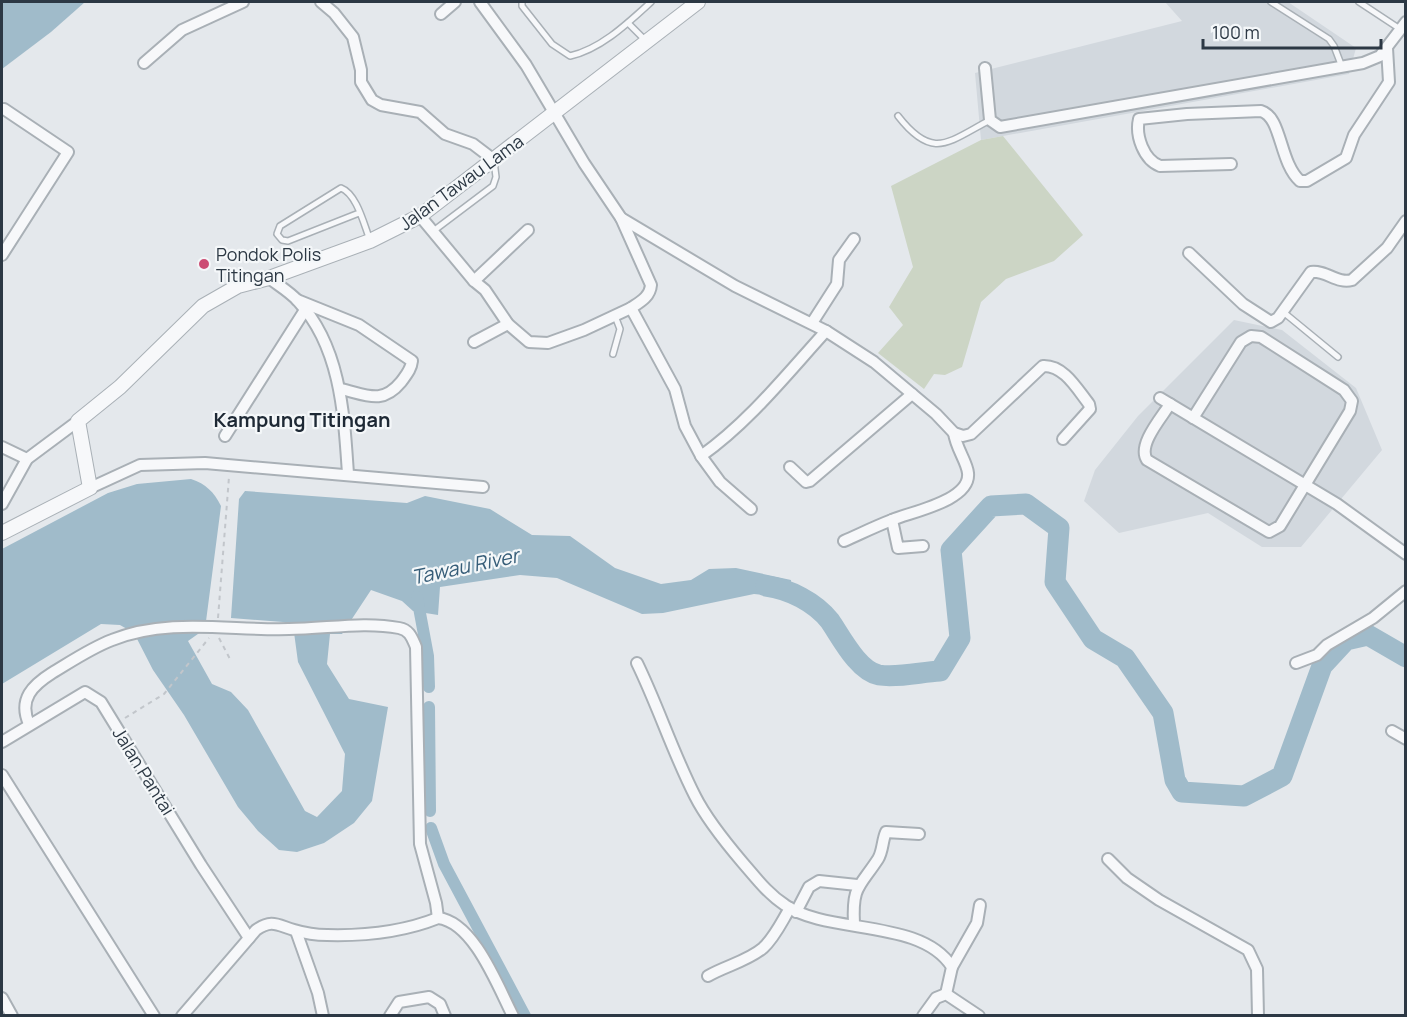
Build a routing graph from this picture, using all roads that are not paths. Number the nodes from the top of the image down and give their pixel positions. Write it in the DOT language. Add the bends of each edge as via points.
graph roads {
  1 [pos="243,2"];
  2 [pos="321,2"];
  3 [pos="455,2"];
  4 [pos="480,2"];
  5 [pos="522,2"];
  6 [pos="651,2"];
  7 [pos="698,2"];
  8 [pos="1271,2"];
  9 [pos="1359,2"];
  10 [pos="441,14"];
  11 [pos="628,23"];
  12 [pos="1403,26"];
  13 [pos="646,41"];
  14 [pos="1388,48"];
  15 [pos="144,63"];
  16 [pos="1342,67"];
  17 [pos="986,68"];
  18 [pos="4,109"];
  19 [pos="554,112"];
  20 [pos="898,116"];
  21 [pos="990,120"];
  22 [pos="494,160"];
  23 [pos="1231,164"];
  24 [pos="359,213"];
  25 [pos="420,216"];
  26 [pos="621,218"];
  27 [pos="1406,221"];
  28 [pos="528,230"];
  29 [pos="432,232"];
  30 [pos="854,239"];
  31 [pos="370,241"];
  32 [pos="1189,253"];
  33 [pos="2,255"];
  34 [pos="269,278"];
  35 [pos="474,281"];
  36 [pos="297,300"];
  37 [pos="631,308"];
  38 [pos="305,310"];
  39 [pos="1282,311"];
  40 [pos="615,315"];
  41 [pos="812,323"];
  42 [pos="508,324"];
  43 [pos="826,331"];
  44 [pos="474,342"];
  45 [pos="613,354"];
  46 [pos="1338,357"];
  47 [pos="341,390"];
  48 [pos="912,394"];
  49 [pos="1192,418"];
  50 [pos="78,422"];
  51 [pos="954,433"];
  52 [pos="225,436"];
  53 [pos="1063,439"];
  54 [pos="2,447"];
  55 [pos="701,456"];
  56 [pos="27,459"];
  57 [pos="790,467"];
  58 [pos="348,474"];
  59 [pos="1305,485"];
  60 [pos="483,487"];
  61 [pos="90,488"];
  62 [pos="2,504"];
  63 [pos="751,509"];
  64 [pos="891,520"];
  65 [pos="2,533"];
  66 [pos="844,541"];
  67 [pos="923,546"];
  68 [pos="1406,554"];
  69 [pos="1406,591"];
  70 [pos="637,663"];
  71 [pos="1296,663"];
  72 [pos="29,724"];
  73 [pos="1392,731"];
  74 [pos="1406,739"];
  75 [pos="2,742"];
  76 [pos="2,775"];
  77 [pos="919,834"];
  78 [pos="1108,859"];
  79 [pos="857,885"];
  80 [pos="980,905"];
  81 [pos="793,910"];
  82 [pos="438,918"];
  83 [pos="854,924"];
  84 [pos="296,931"];
  85 [pos="249,938"];
  86 [pos="952,967"];
  87 [pos="708,975"];
  88 [pos="946,994"];
  89 [pos="2,998"];
  90 [pos="12,1016"];
  91 [pos="154,1016"];
  92 [pos="182,1016"];
  93 [pos="323,1016"];
  94 [pos="390,1016"];
  95 [pos="445,1016"];
  96 [pos="513,1016"];
  97 [pos="923,1016"];
  98 [pos="979,1016"];
  99 [pos="1258,1016"];
  1 -- 15 [label="street" via="182,30"];
  2 -- 22 [label="street" via="352,38 361,82 372,100 420,112 445,134 473,144"];
  3 -- 10 [label="street"];
  4 -- 19 [label="street" via="526,65"];
  5 -- 11 [label="lane" via="552,44 570,56 585,53"];
  6 -- 11 [label="lane"];
  7 -- 13 [label="street, Jalan Tawau Lama"];
  8 -- 16 [label="lane" via="1329,39"];
  9 -- 12 [label="lane"];
  11 -- 13 [label="lane"];
  12 -- 14 [label="street"];
  13 -- 19 [label="street, Jalan Tawau Lama"];
  14 -- 16 [label="street" via="1372,61"];
  14 -- 23 [label="street" via="1389,82 1354,135 1346,158 1307,181 1300,181 1282,152 1269,113 1139,119 1143,149 1153,163"];
  16 -- 21 [label="street" via="1000,127"];
  17 -- 21 [label="street"];
  18 -- 33 [label="street" via="68,152"];
  19 -- 22 [label="street, Jalan Tawau Lama"];
  19 -- 26 [label="street"];
  20 -- 21 [label="lane" via="920,141 932,144 945,143"];
  22 -- 25 [label="street, Jalan Tawau Lama"];
  22 -- 29 [label="lane" via="493,186"];
  24 -- 24 [label="lane" via="288,242 277,234 280,226 341,188 350,194"];
  24 -- 31 [label="lane"];
  25 -- 29 [label="street"];
  25 -- 31 [label="street, Jalan Tawau Lama"];
  26 -- 37 [label="street" via="651,285 645,298"];
  26 -- 41 [label="street" via="735,286"];
  27 -- 39 [label="street" via="1387,248 1352,280 1345,282 1319,271 1311,272"];
  28 -- 35 [label="street"];
  29 -- 35 [label="street"];
  30 -- 41 [label="street" via="839,260 837,284"];
  31 -- 34 [label="street, Jalan Tawau Lama"];
  32 -- 39 [label="street" via="1265,320 1271,322"];
  34 -- 36 [label="street"];
  34 -- 50 [label="street, Jalan Tawau Lama" via="238,286 203,306"];
  35 -- 42 [label="street" via="485,290"];
  36 -- 38 [label="street"];
  36 -- 47 [label="street" via="359,325 412,361 411,368 387,396 379,398"];
  37 -- 40 [label="street"];
  37 -- 55 [label="street" via="675,389 685,426"];
  38 -- 47 [label="street" via="319,330"];
  38 -- 52 [label="street"];
  39 -- 46 [label="lane"];
  40 -- 42 [label="street" via="542,345 529,342"];
  40 -- 45 [label="lane" via="620,329"];
  41 -- 43 [label="street"];
  42 -- 44 [label="street"];
  43 -- 48 [label="street" via="874,362"];
  43 -- 55 [label="street" via="747,418"];
  47 -- 58 [label="street"];
  48 -- 51 [label="street"];
  48 -- 57 [label="street" via="810,481 806,482"];
  49 -- 59 [label="street"];
  49 -- 59 [label="street" via="1165,401 1144,446 1144,456 1264,531 1273,532 1280,526"];
  49 -- 59 [label="street" via="1241,342 1251,336 1261,338 1344,390 1352,401 1350,411"];
  50 -- 56 [label="street"];
  50 -- 61 [label="street"];
  51 -- 53 [label="street" via="971,434 1043,366 1054,366 1090,409"];
  51 -- 64 [label="street" via="968,472 966,482 945,501"];
  54 -- 56 [label="street"];
  55 -- 63 [label="street" via="720,482"];
  56 -- 62 [label="street"];
  58 -- 60 [label="street"];
  58 -- 61 [label="street" via="168,463 140,465"];
  59 -- 68 [label="street"];
  61 -- 65 [label="street"];
  64 -- 66 [label="street"];
  64 -- 67 [label="street" via="898,548"];
  69 -- 71 [label="street" via="1373,618 1306,661"];
  70 -- 81 [label="street" via="696,798 756,878"];
  72 -- 75 [label="street, Jalan Pantai"];
  72 -- 82 [label="street" via="27,694 37,682 114,639 168,628 401,628 411,635 416,647 420,844"];
  72 -- 85 [label="street, Jalan Pantai" via="84,692 101,702"];
  73 -- 74 [label="street"];
  76 -- 91 [label="street"];
  77 -- 79 [label="street" via="886,832 878,859"];
  78 -- 99 [label="street" via="1159,900 1248,950 1257,969"];
  79 -- 81 [label="street" via="819,880"];
  79 -- 83 [label="street"];
  80 -- 86 [label="street" via="977,923"];
  81 -- 83 [label="street" via="816,919"];
  81 -- 87 [label="street" via="763,948"];
  82 -- 84 [label="street" via="392,932 326,935"];
  82 -- 96 [label="street" via="469,935"];
  83 -- 86 [label="street" via="926,945"];
  84 -- 85 [label="street" via="276,922 266,923"];
  84 -- 93 [label="street"];
  85 -- 92 [label="street"];
  86 -- 88 [label="street"];
  88 -- 97 [label="street" via="936,998"];
  88 -- 98 [label="street"];
  89 -- 90 [label="street"];
  94 -- 95 [label="street" via="399,1002 429,997 440,1004"];
}
